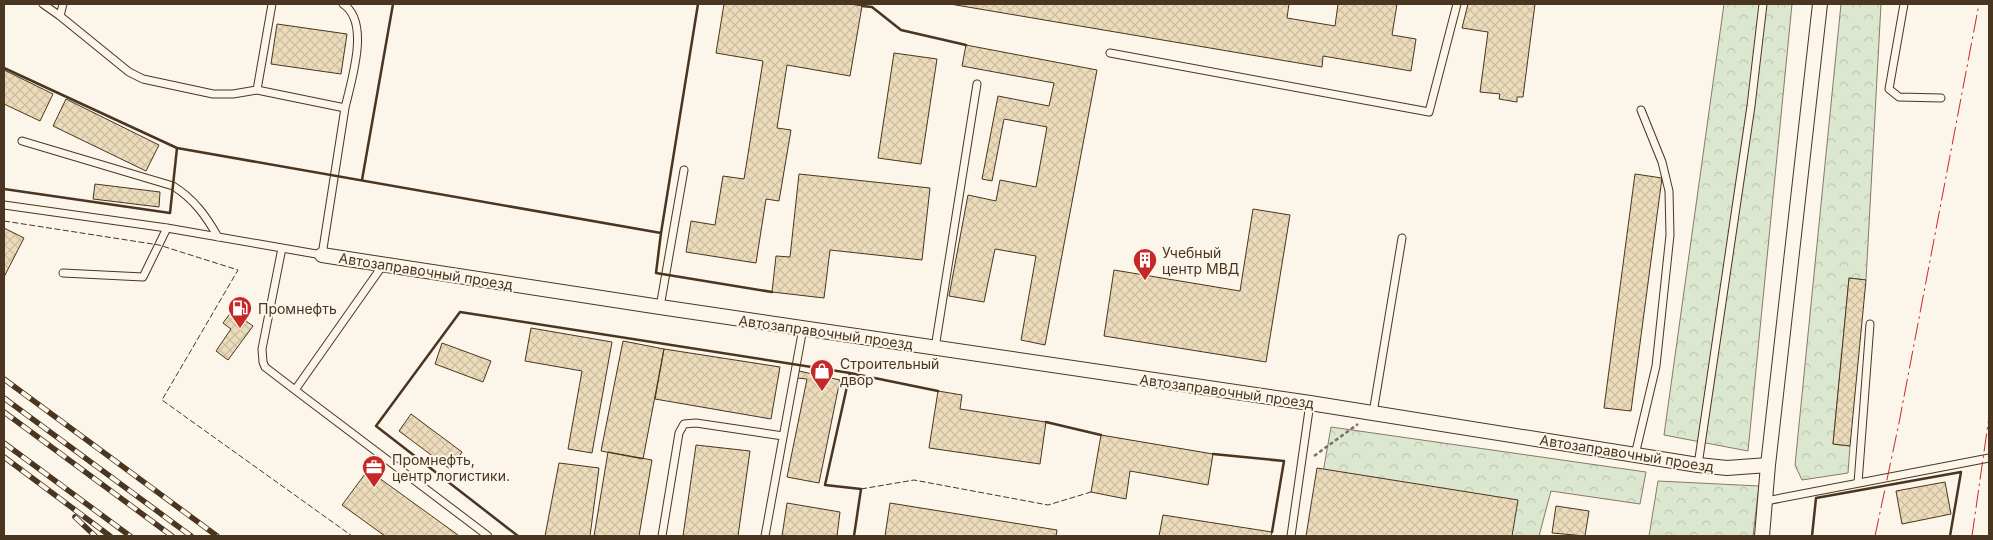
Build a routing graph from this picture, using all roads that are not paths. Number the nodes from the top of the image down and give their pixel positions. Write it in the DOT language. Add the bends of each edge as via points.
graph roads {
  1 [pos="43,4"];
  2 [pos="63,4"];
  3 [pos="272,4"];
  4 [pos="343,4"];
  5 [pos="1457,4"];
  6 [pos="1763,4"];
  7 [pos="1820,4"];
  8 [pos="1904,4"];
  9 [pos="60,16"];
  10 [pos="1110,53"];
  11 [pos="977,84"];
  12 [pos="257,90"];
  13 [pos="1941,98"];
  14 [pos="346,108"];
  15 [pos="1641,110"];
  16 [pos="22,141"];
  17 [pos="684,170"];
  18 [pos="4,205"];
  19 [pos="167,228"];
  20 [pos="218,237"];
  21 [pos="1402,238"];
  22 [pos="282,248"];
  23 [pos="322,255"];
  24 [pos="383,264"];
  25 [pos="62,273"];
  26 [pos="660,307"];
  27 [pos="1870,324"];
  28 [pos="803,328"];
  29 [pos="935,348"];
  30 [pos="295,390"];
  31 [pos="1310,403"];
  32 [pos="1373,413"];
  33 [pos="783,436"];
  34 [pos="1635,455"];
  35 [pos="1989,458"];
  36 [pos="1698,465"];
  37 [pos="1768,465"];
  38 [pos="1858,483"];
  39 [pos="1766,501"];
  40 [pos="488,536"];
  41 [pos="662,536"];
  42 [pos="765,536"];
  43 [pos="1291,536"];
  44 [pos="1762,536"];
  1 -- 9 [label="lane"];
  2 -- 9 [label="lane"];
  3 -- 12 [label="lane"];
  4 -- 14 [label="lane" via="354,16 359,38"];
  5 -- 10 [label="lane" via="1429,112"];
  6 -- 36 [label="lane"];
  7 -- 37 [label="street"];
  8 -- 13 [label="lane" via="1889,90 1899,97"];
  9 -- 12 [label="lane" via="129,72 143,79 213,94"];
  11 -- 29 [label="lane"];
  12 -- 14 [label="lane"];
  14 -- 23 [label="lane"];
  15 -- 34 [label="lane" via="1662,162 1669,191 1670,235 1656,366"];
  16 -- 20 [label="lane" via="173,186 204,213"];
  17 -- 26 [label="lane"];
  18 -- 19 [label="lane, Автозаправочный проезд"];
  19 -- 20 [label="lane, Автозаправочный проезд"];
  19 -- 25 [label="lane" via="143,277"];
  20 -- 22 [label="lane, Автозаправочный проезд"];
  21 -- 32 [label="lane"];
  22 -- 23 [label="lane, Автозаправочный проезд"];
  22 -- 30 [label="lane" via="262,348 263,362"];
  23 -- 24 [label="street, Автозаправочный проезд"];
  24 -- 26 [label="street, Автозаправочный проезд"];
  24 -- 30 [label="lane"];
  26 -- 28 [label="street, Автозаправочный проезд"];
  27 -- 38 [label="lane"];
  28 -- 29 [label="street, Автозаправочный проезд"];
  28 -- 33 [label="lane"];
  29 -- 31 [label="street, Автозаправочный проезд"];
  30 -- 40 [label="lane"];
  31 -- 32 [label="street, Автозаправочный проезд"];
  31 -- 43 [label="lane"];
  32 -- 34 [label="street, Автозаправочный проезд"];
  33 -- 41 [label="lane" via="684,424 679,433"];
  33 -- 42 [label="lane"];
  34 -- 36 [label="street, Автозаправочный проезд"];
  35 -- 38 [label="lane"];
  36 -- 37 [label="street, Автозаправочный проезд" via="1727,468"];
  37 -- 39 [label="street"];
  38 -- 39 [label="lane"];
  39 -- 44 [label="street"];
}
